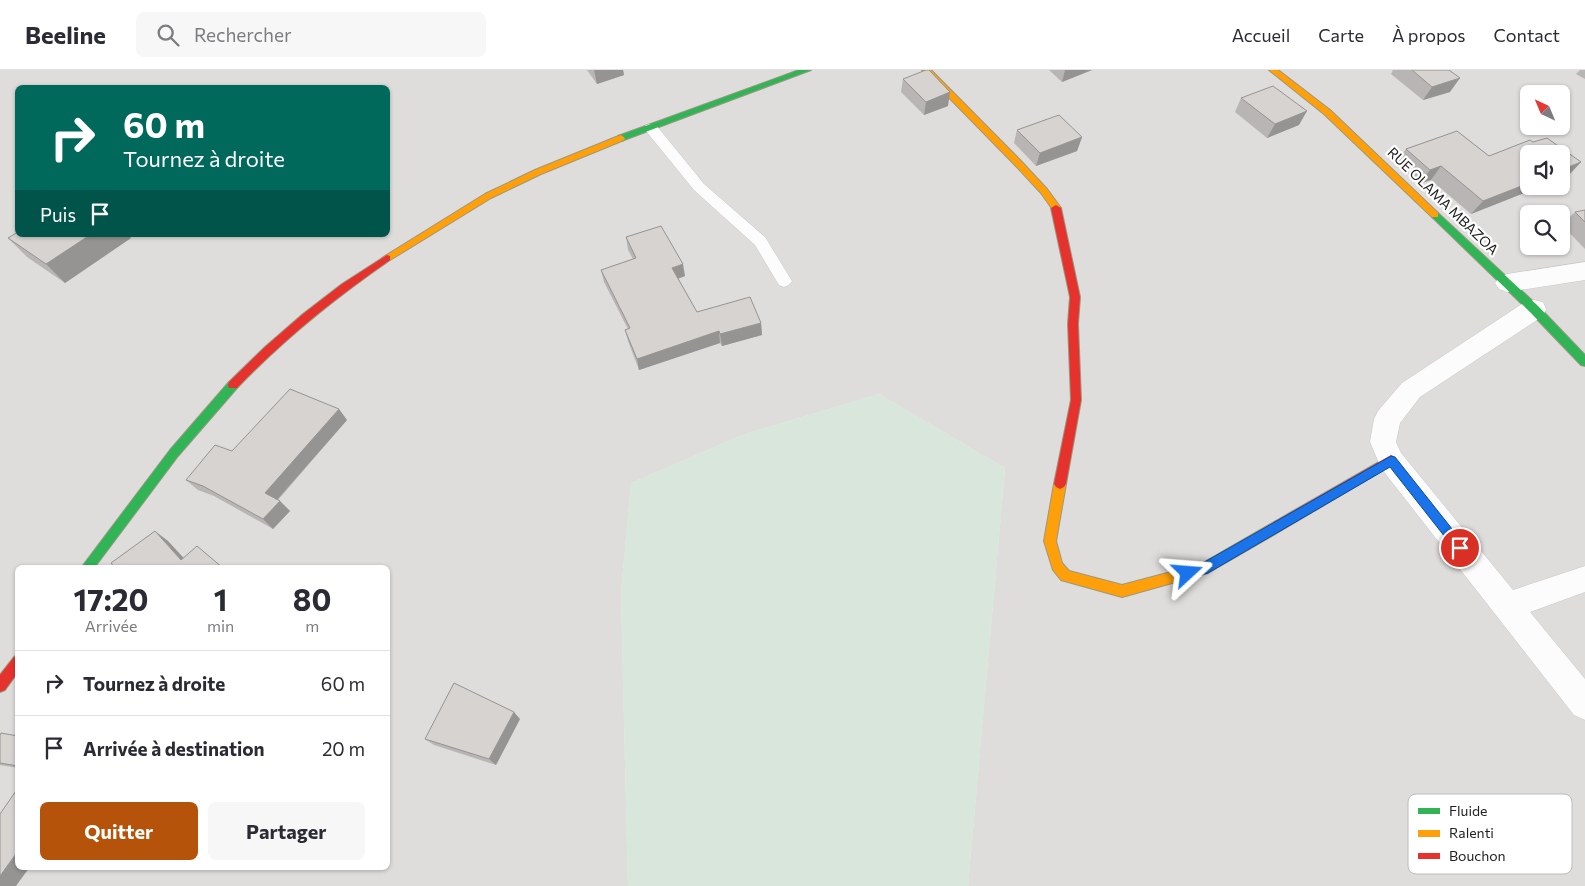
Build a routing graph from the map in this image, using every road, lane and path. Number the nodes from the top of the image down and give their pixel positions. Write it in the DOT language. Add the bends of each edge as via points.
graph roads {
  1 [pos="807,70"];
  2 [pos="926,70"];
  3 [pos="1273,70"];
  4 [pos="651,128"];
  5 [pos="1585,272"];
  6 [pos="784,281"];
  7 [pos="1507,283"];
  8 [pos="1534,309"];
  9 [pos="1585,362"];
  10 [pos="1391,460"];
  11 [pos="89,565"];
  12 [pos="1585,579"];
  13 [pos="1506,606"];
  14 [pos="1585,704"];
  1 -- 4 [label="street"];
  2 -- 10 [label="street" via="1017,162 1055,206 1075,297 1076,400 1050,541 1057,566 1065,576 1122,591 1204,569"];
  3 -- 7 [label="street, RUE OLAMA MBAZOA" via="1327,112"];
  4 -- 6 [label="lane" via="699,186 760,241"];
  4 -- 11 [label="street" via="500,190 349,283 272,346 208,410"];
  5 -- 7 [label="street"];
  7 -- 8 [label="street, RUE OLAMA MBAZOA"];
  8 -- 9 [label="street, RUE OLAMA MBAZOA"];
  8 -- 10 [label="street" via="1411,390 1387,419 1384,442"];
  10 -- 13 [label="street"];
  12 -- 13 [label="street"];
  13 -- 14 [label="street"];
}
